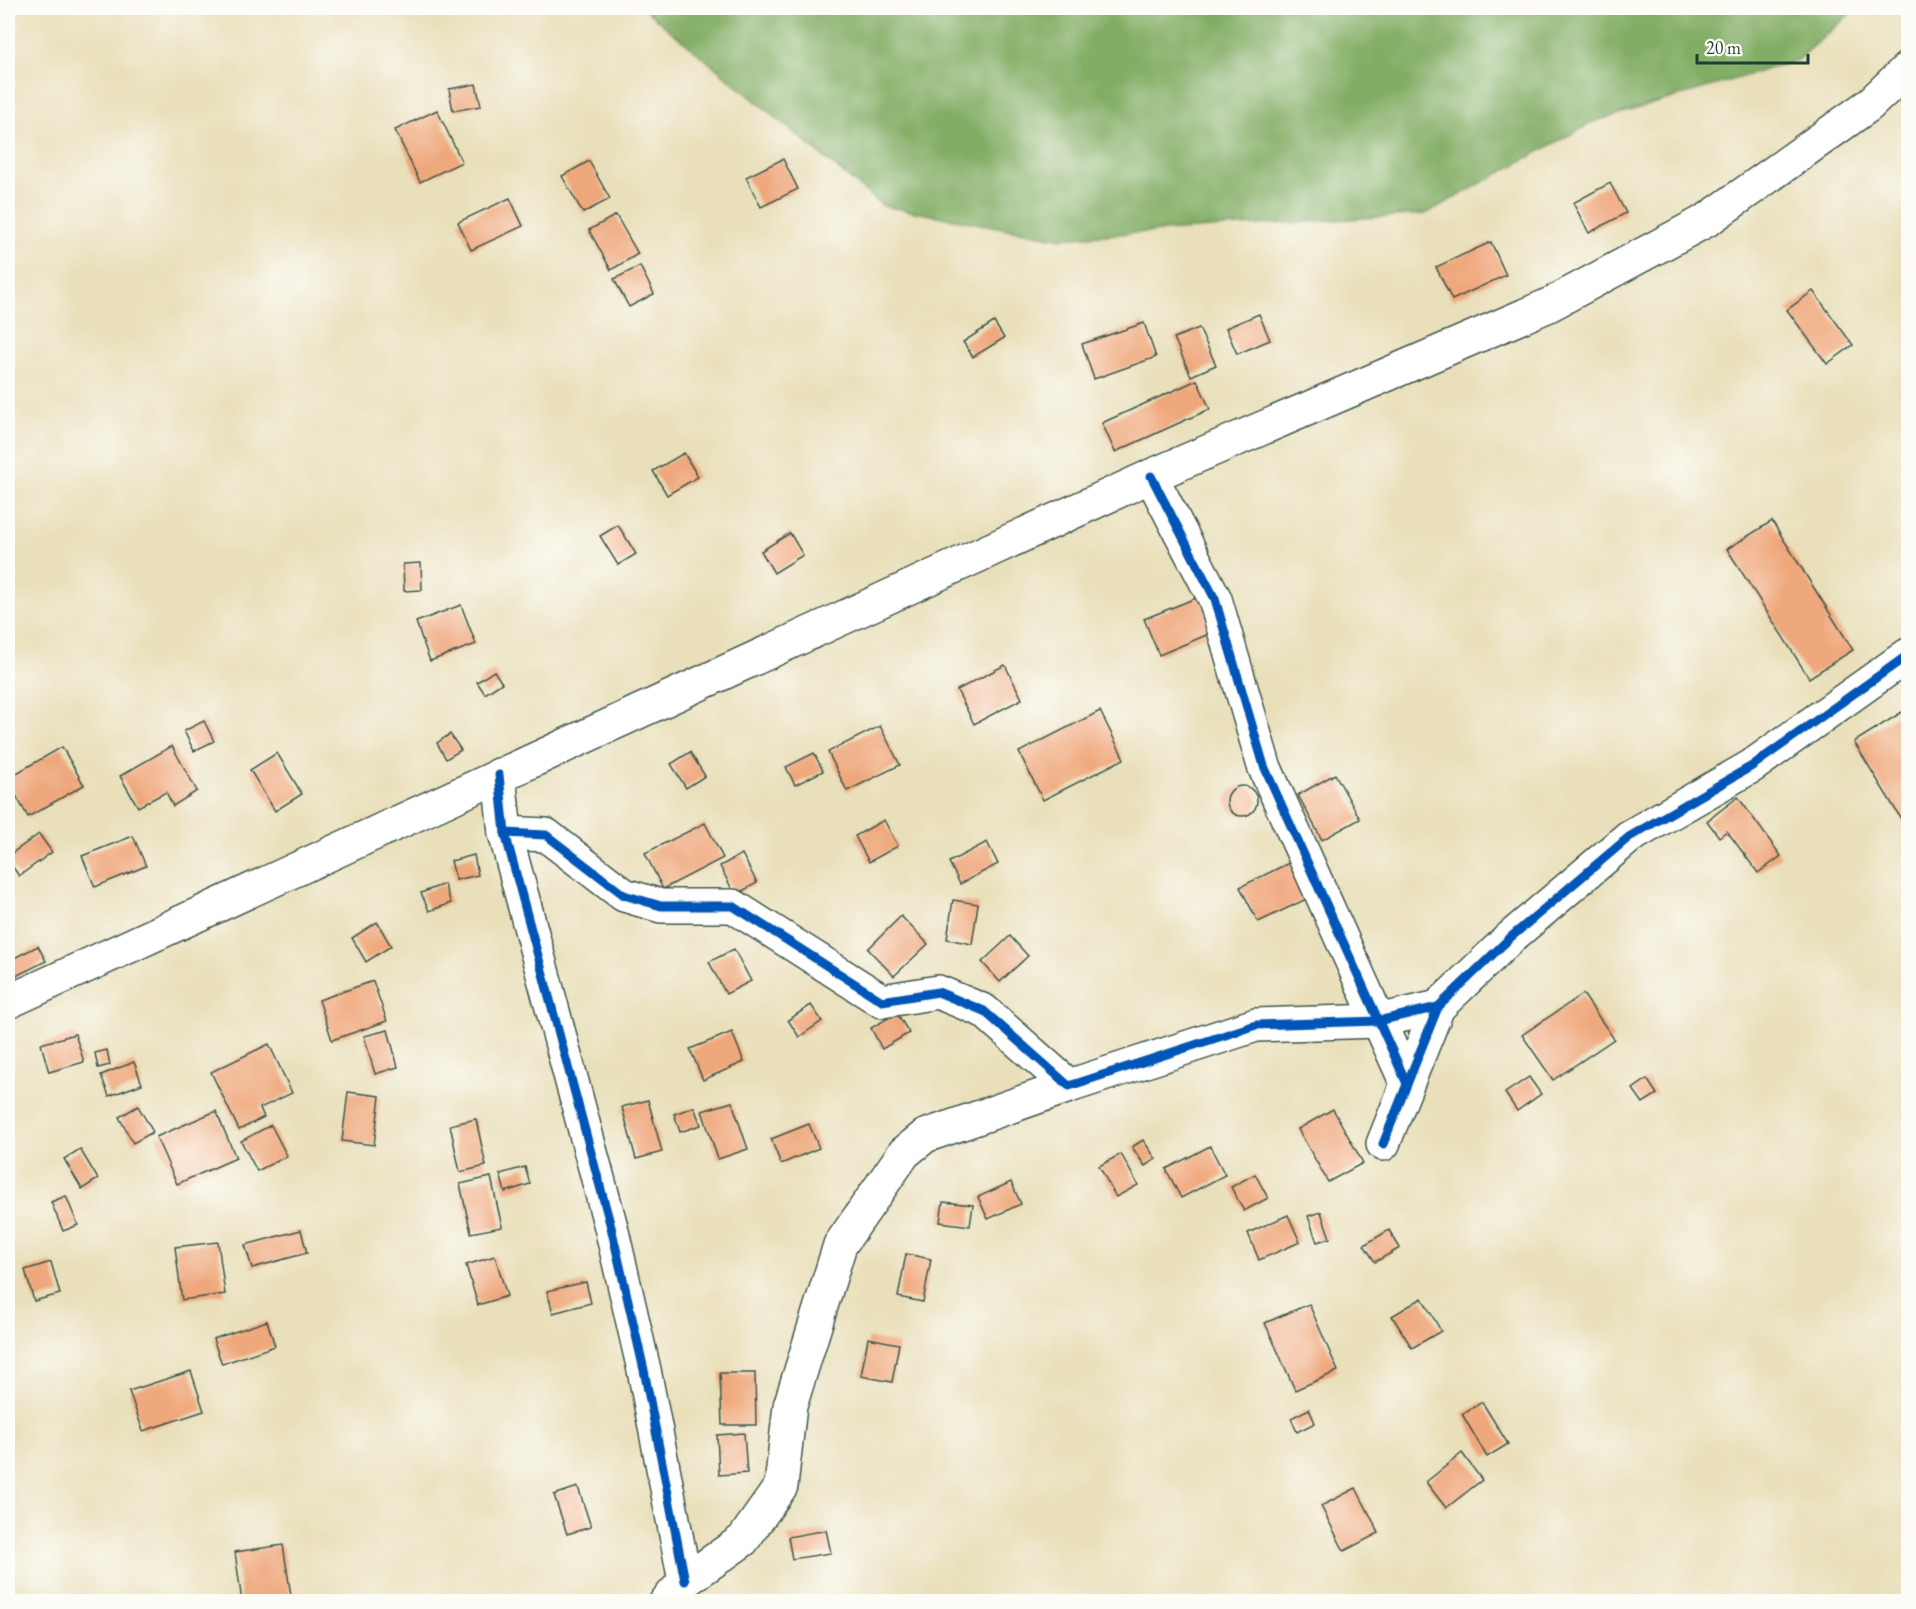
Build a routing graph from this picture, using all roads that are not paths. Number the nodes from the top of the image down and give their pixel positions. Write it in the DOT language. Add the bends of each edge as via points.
graph roads {
  1 [pos="1908,68"];
  2 [pos="1150,476"];
  3 [pos="1908,656"];
  4 [pos="499,775"];
  5 [pos="505,832"];
  6 [pos="8,1002"];
  7 [pos="1438,1007"];
  8 [pos="1378,1021"];
  9 [pos="1407,1084"];
  10 [pos="1069,1086"];
  11 [pos="1383,1144"];
  12 [pos="676,1591"];
  1 -- 2 [label="street" via="1869,105 1707,220 1550,305"];
  2 -- 4 [label="street"];
  2 -- 8 [label="street" via="1215,599 1264,766"];
  3 -- 7 [label="street" via="1752,766 1629,837 1511,937"];
  4 -- 5 [label="street"];
  4 -- 6 [label="street"];
  5 -- 10 [label="street" via="546,835 624,895 660,906 733,906 882,1000 938,992 984,1011"];
  5 -- 12 [label="street" via="611,1227 644,1370"];
  7 -- 8 [label="street"];
  7 -- 9 [label="street"];
  8 -- 9 [label="street"];
  8 -- 10 [label="street" via="1256,1025"];
  9 -- 11 [label="street"];
  10 -- 12 [label="street" via="925,1136 904,1153 840,1245 790,1406 781,1486 743,1540"];
}
